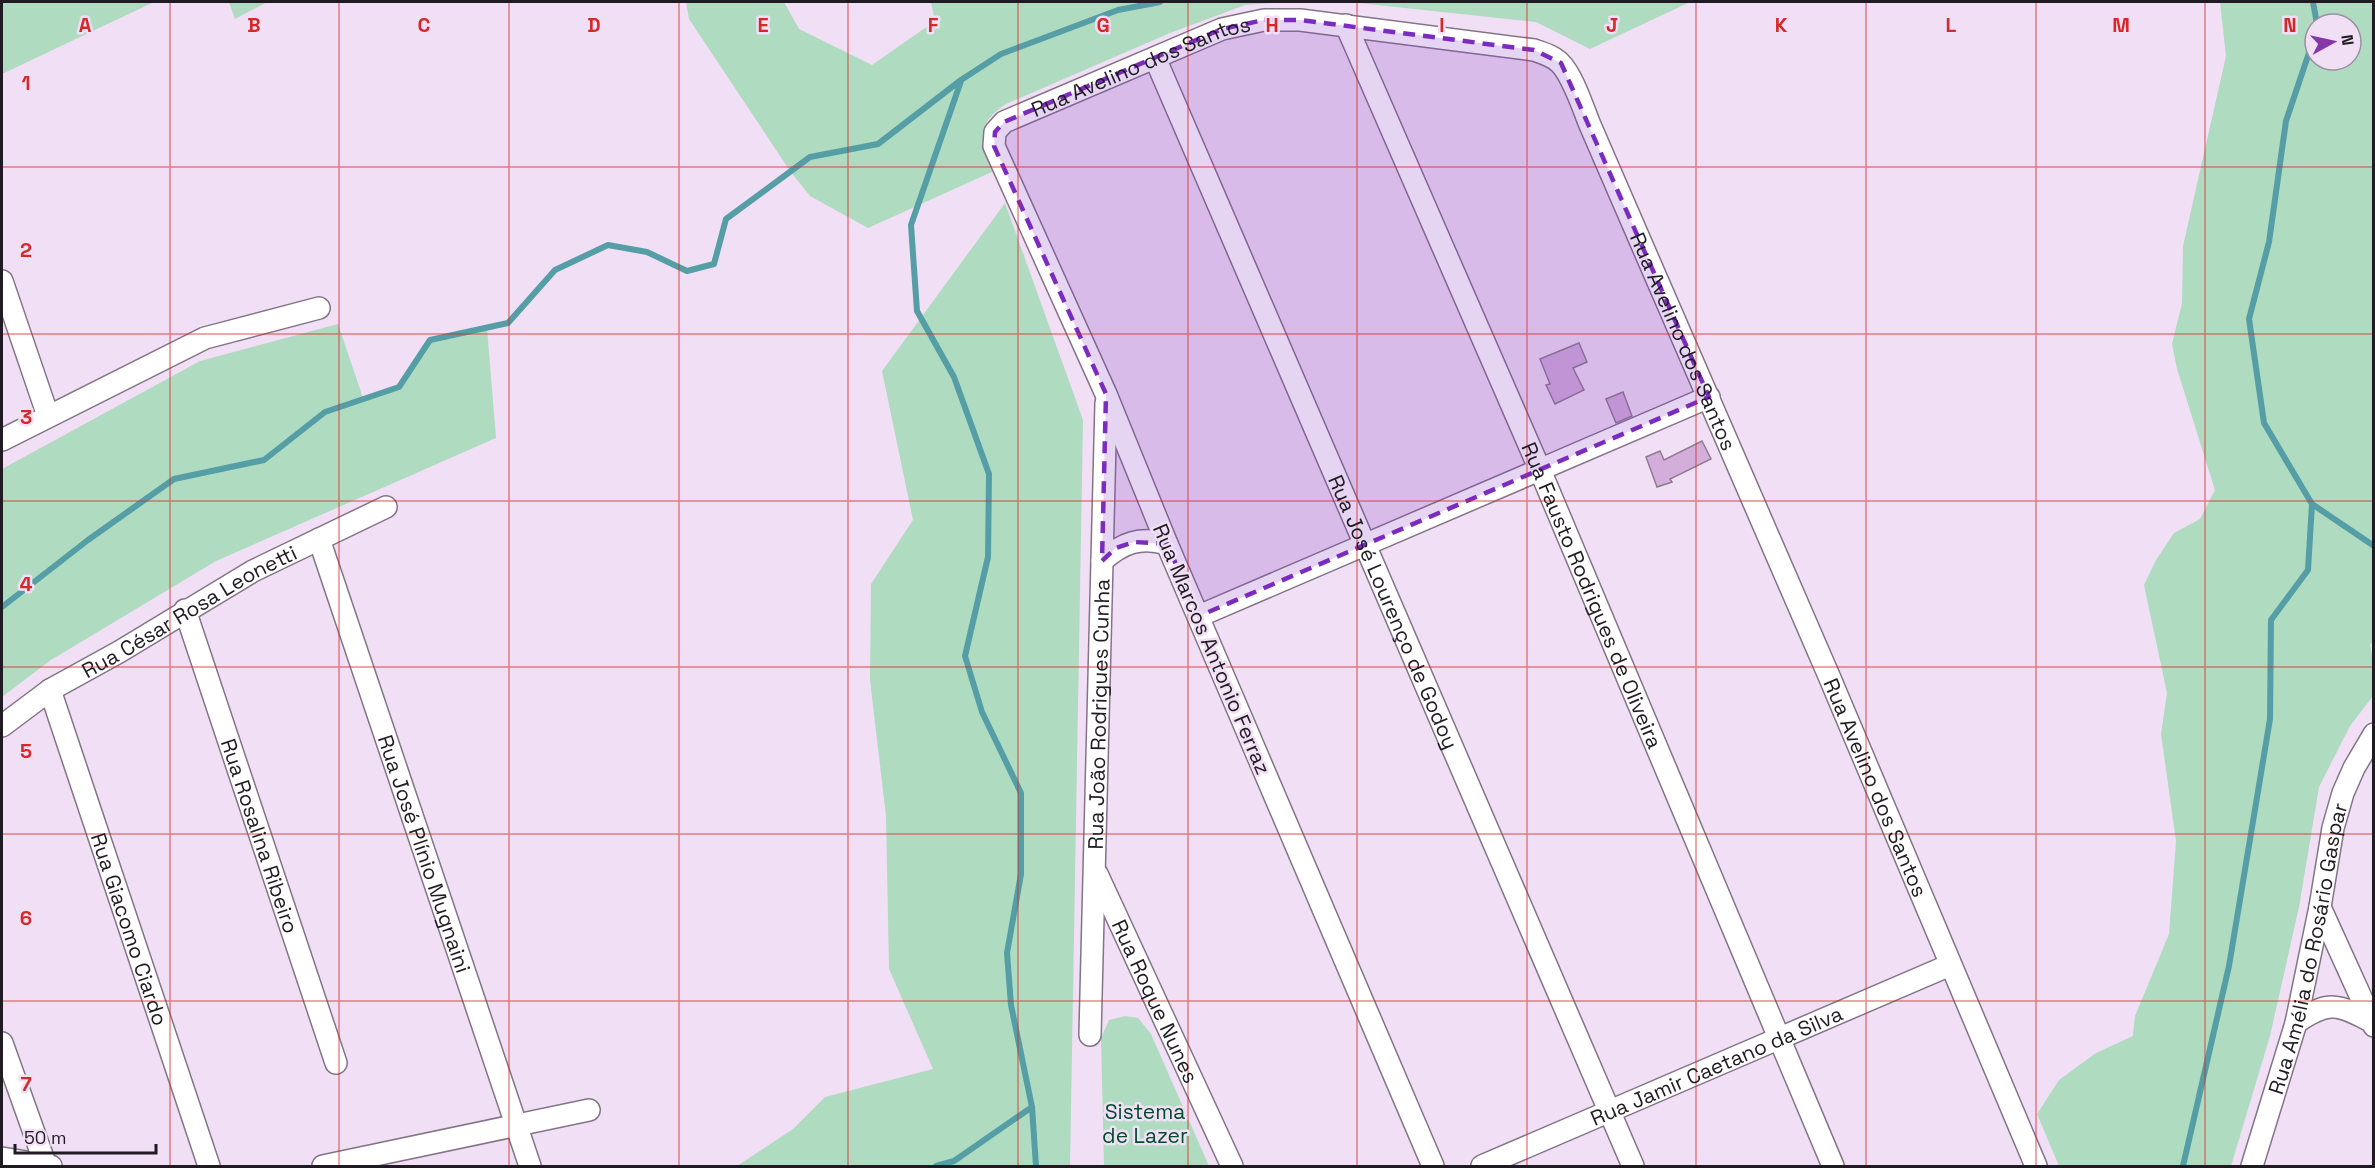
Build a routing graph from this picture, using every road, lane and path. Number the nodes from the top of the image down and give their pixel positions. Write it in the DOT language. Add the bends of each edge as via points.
graph roads {
  1 [pos="1346,25"];
  2 [pos="1155,58"];
  3 [pos="995,132"];
  4 [pos="2,281"];
  5 [pos="319,308"];
  6 [pos="1106,394"];
  7 [pos="1709,397"];
  8 [pos="48,416"];
  9 [pos="2,440"];
  10 [pos="1540,470"];
  11 [pos="386,507"];
  12 [pos="319,539"];
  13 [pos="1167,544"];
  14 [pos="1366,545"];
  15 [pos="1102,561"];
  16 [pos="185,610"];
  17 [pos="1199,616"];
  18 [pos="50,690"];
  19 [pos="2,726"];
  20 [pos="2373,734"];
  21 [pos="1094,868"];
  22 [pos="2320,907"];
  23 [pos="1950,965"];
  24 [pos="2296,1023"];
  25 [pos="2373,1024"];
  26 [pos="1090,1035"];
  27 [pos="1780,1038"];
  28 [pos="2,1043"];
  29 [pos="336,1063"];
  30 [pos="589,1110"];
  31 [pos="1609,1111"];
  32 [pos="516,1125"];
  33 [pos="2,1158"];
  34 [pos="46,1166"];
  35 [pos="51,1167"];
  36 [pos="209,1167"];
  37 [pos="323,1167"];
  38 [pos="530,1167"];
  39 [pos="1232,1167"];
  40 [pos="1433,1167"];
  41 [pos="1482,1167"];
  42 [pos="1633,1167"];
  43 [pos="1833,1167"];
  44 [pos="2036,1167"];
  45 [pos="2252,1167"];
  1 -- 2 [label="street, Rua Avelino dos Santos" via="1264,20 1222,29"];
  1 -- 7 [label="street, Rua Avelino dos Santos" via="1534,50 1561,63"];
  1 -- 10 [label="street, Rua Fausto Rodrigues de Oliveira"];
  2 -- 3 [label="street, Rua Avelino dos Santos" via="1004,122"];
  2 -- 14 [label="street, Rua José Lourenço de Godoy"];
  3 -- 6 [label="street, Rua Marcos Antonio Ferraz" via="994,146"];
  4 -- 8 [label="street"];
  5 -- 8 [label="street" via="205,338"];
  6 -- 13 [label="street, Rua Marcos Antonio Ferraz"];
  6 -- 15 [label="street, Rua João Rodrigues Cunha"];
  7 -- 10 [label="street"];
  7 -- 23 [label="street, Rua Avelino dos Santos"];
  8 -- 9 [label="street"];
  10 -- 14 [label="street"];
  10 -- 27 [label="street, Rua Fausto Rodrigues de Oliveira"];
  11 -- 12 [label="street, Rua César Rosa Leonetti"];
  12 -- 16 [label="street, Rua César Rosa Leonetti"];
  12 -- 32 [label="street, Rua José Plínio Mugnaini"];
  13 -- 15 [label="street" via="1152,540 1134,542 1116,548"];
  13 -- 17 [label="street, Rua Marcos Antonio Ferraz"];
  14 -- 17 [label="street"];
  14 -- 31 [label="street, Rua José Lourenço de Godoy"];
  15 -- 21 [label="street, Rua João Rodrigues Cunha"];
  16 -- 18 [label="street, Rua César Rosa Leonetti"];
  16 -- 29 [label="street, Rua Rosalina Ribeiro"];
  17 -- 40 [label="street, Rua Marcos Antonio Ferraz"];
  18 -- 19 [label="street, Rua César Rosa Leonetti"];
  18 -- 36 [label="street, Rua Giacomo Ciardo"];
  20 -- 22 [label="street, Rua Amélia do Rosário Gaspar" via="2343,793"];
  21 -- 26 [label="street, Rua João Rodrigues Cunha"];
  21 -- 39 [label="street, Rua Roque Nunes"];
  22 -- 24 [label="street, Rua Amélia do Rosário Gaspar"];
  22 -- 25 [label="street"];
  23 -- 27 [label="street, Rua Jamir Caetano da Silva"];
  23 -- 44 [label="street, Rua Avelino dos Santos"];
  24 -- 25 [label="street" via="2313,1011 2334,1005"];
  24 -- 45 [label="street, Rua Amélia do Rosário Gaspar"];
  27 -- 31 [label="street, Rua Jamir Caetano da Silva"];
  27 -- 43 [label="street, Rua Fausto Rodrigues de Oliveira"];
  28 -- 34 [label="street"];
  30 -- 32 [label="street"];
  31 -- 41 [label="street, Rua Jamir Caetano da Silva"];
  31 -- 42 [label="street, Rua José Lourenço de Godoy"];
  32 -- 37 [label="street"];
  32 -- 38 [label="street, Rua José Plínio Mugnaini"];
  33 -- 34 [label="street"];
  34 -- 35 [label="street"];
}
